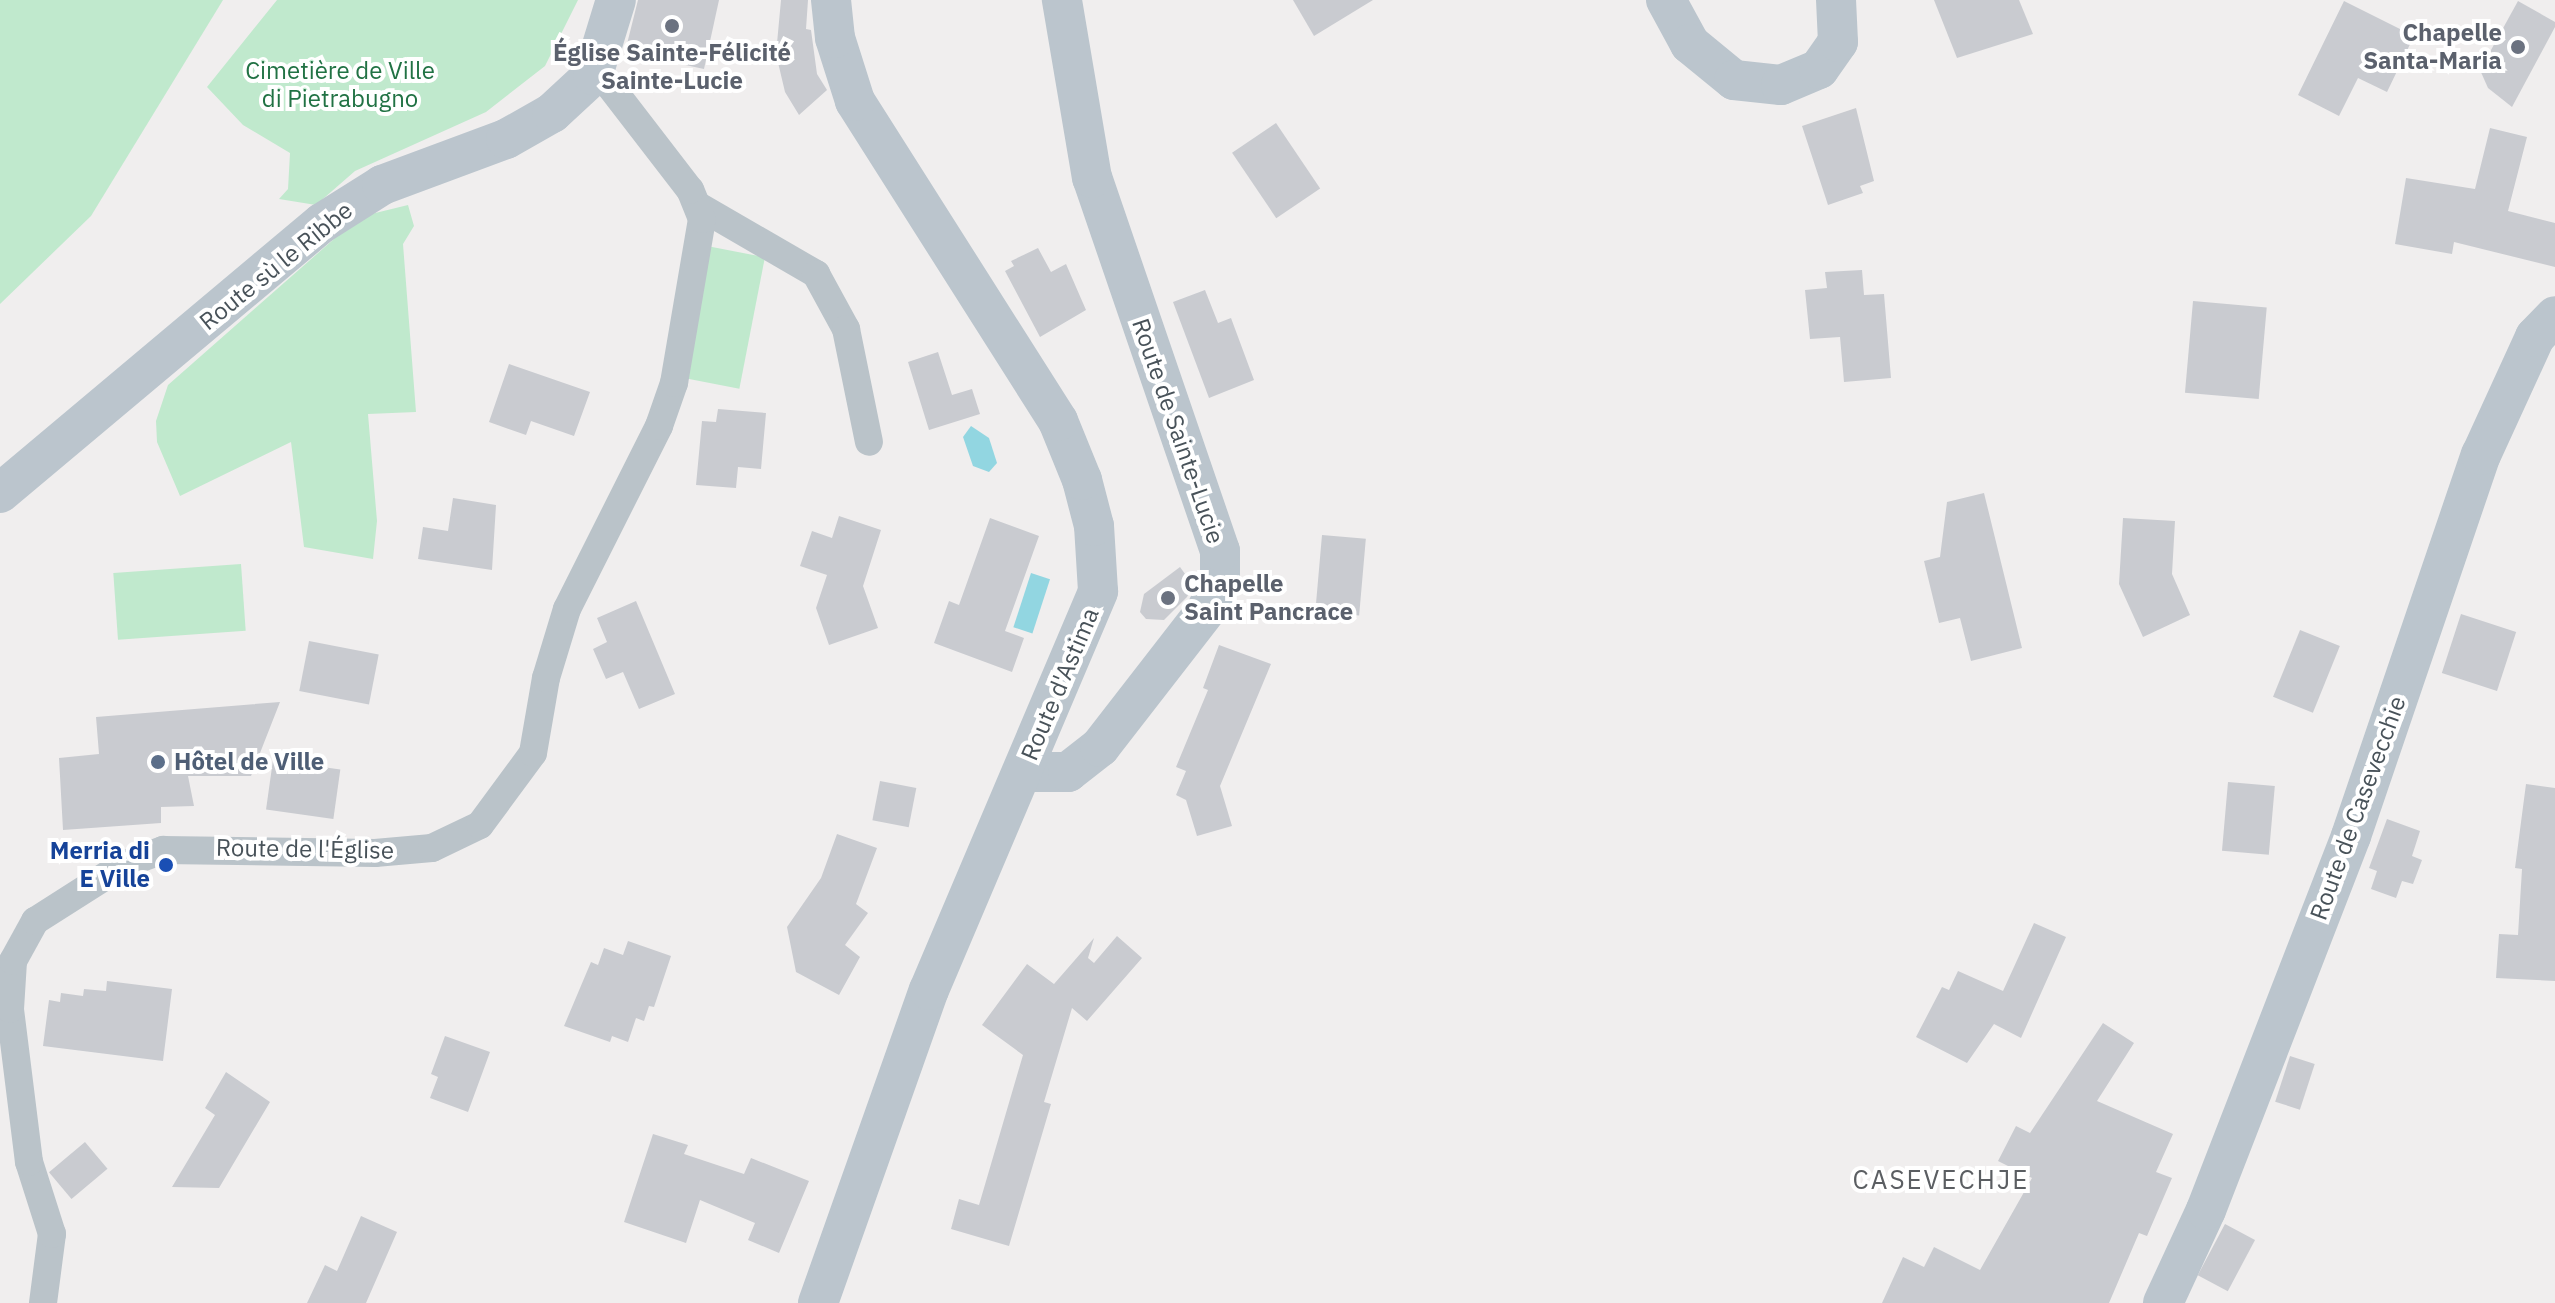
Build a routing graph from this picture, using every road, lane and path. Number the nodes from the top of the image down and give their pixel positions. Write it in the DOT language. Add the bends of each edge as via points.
graph roads {
  1 [pos="616,0"];
  2 [pos="831,0"];
  3 [pos="1062,0"];
  4 [pos="1666,0"];
  5 [pos="1836,0"];
  6 [pos="593,75"];
  7 [pos="697,205"];
  8 [pos="2555,316"];
  9 [pos="869,442"];
  10 [pos="0,493"];
  11 [pos="1023,772"];
  12 [pos="6,964"];
  13 [pos="43,1303"];
  14 [pos="818,1303"];
  15 [pos="2163,1303"];
  1 -- 6 [label="main road"];
  2 -- 11 [label="main road, Route d'Astima" via="835,38 855,101 1058,421 1085,491 1098,591"];
  3 -- 11 [label="main road, Route de Sainte-Lucie" via="1092,178 1220,551 1220,581 1207,609 1100,747 1068,772"];
  4 -- 5 [label="main road" via="1690,44 1734,80 1781,85 1819,69 1838,42"];
  6 -- 7 [label="street" via="609,85"];
  6 -- 10 [label="main road, Route sù le Ribbe" via="552,113 506,139 382,185 322,223"];
  7 -- 9 [label="street" via="816,274 846,329"];
  7 -- 12 [label="street, Route de l'Église" via="702,219 697,270 674,383 659,426 567,609 546,678 533,753 480,825 432,848 375,853 163,850 123,865 35,921"];
  8 -- 15 [label="main road, Route de Casevecchie" via="2535,337 2481,455 2351,836 2206,1210"];
  11 -- 14 [label="main road, Route d'Astima" via="929,990"];
  12 -- 13 [label="street, Route de l'Église" via="29,1162 52,1234"];
}
